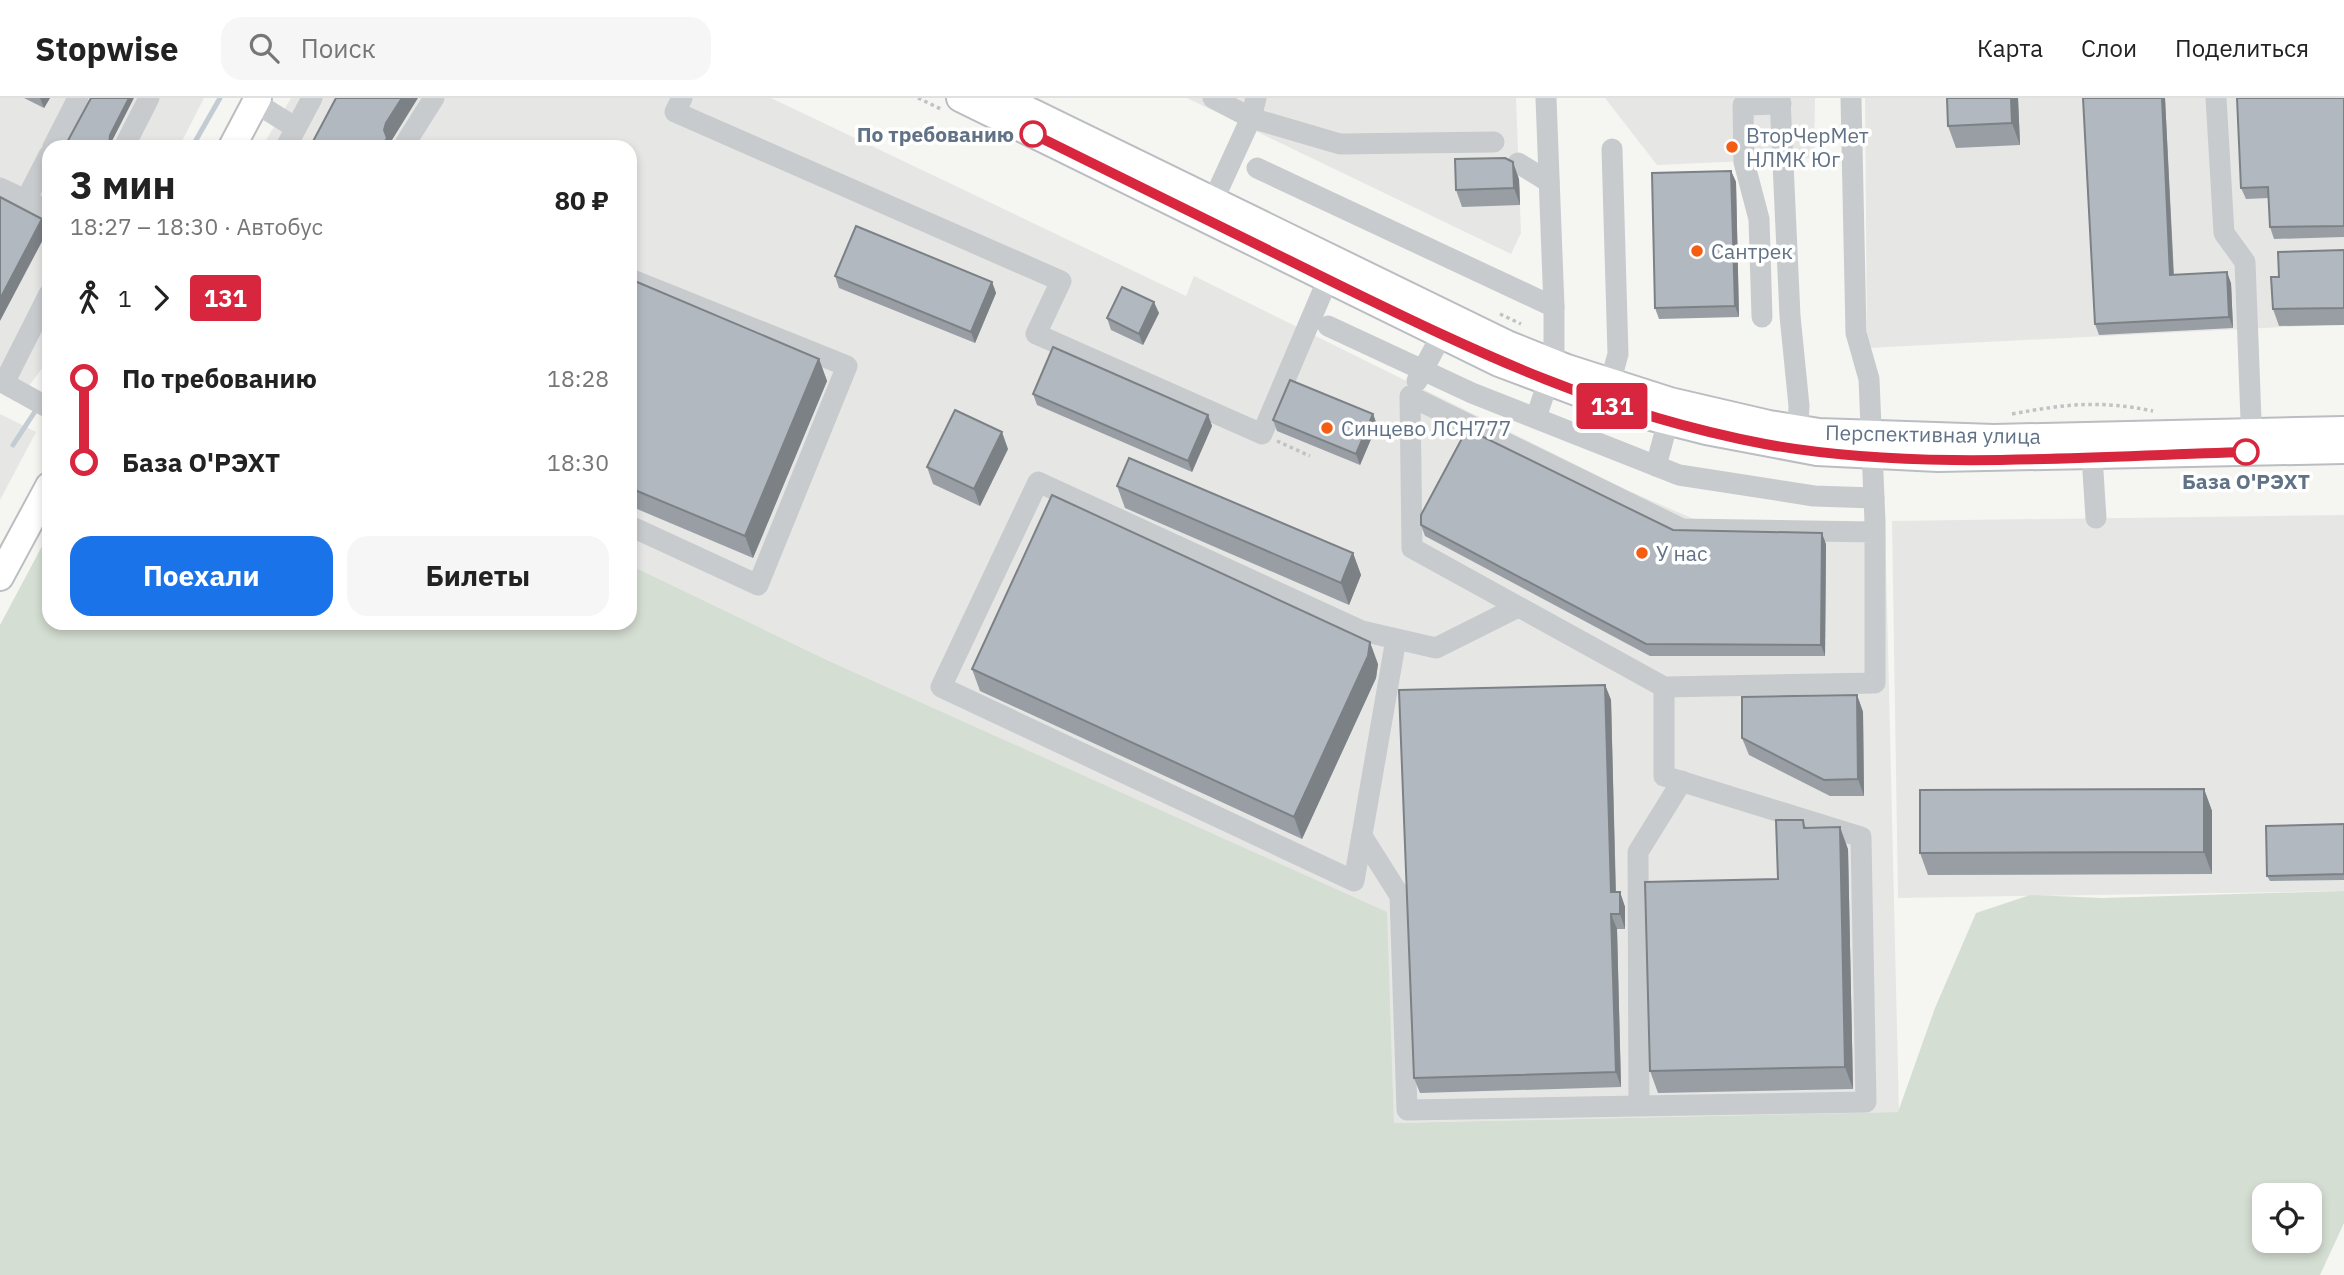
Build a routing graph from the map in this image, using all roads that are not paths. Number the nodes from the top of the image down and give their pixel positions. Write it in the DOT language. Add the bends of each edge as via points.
graph roads {
  1 [pos="78,98"];
  2 [pos="149,98"];
  3 [pos="312,98"];
  4 [pos="434,98"];
  5 [pos="682,98"];
  6 [pos="960,98"];
  7 [pos="1003,98"];
  8 [pos="1213,98"];
  9 [pos="1546,98"];
  10 [pos="1851,98"];
  11 [pos="2216,98"];
  12 [pos="257,100"];
  13 [pos="1780,101"];
  14 [pos="1254,108"];
  15 [pos="291,138"];
  16 [pos="57,140"];
  17 [pos="128,140"];
  18 [pos="236,140"];
  19 [pos="407,140"];
  20 [pos="1494,142"];
  21 [pos="1612,149"];
  22 [pos="1518,163"];
  23 [pos="1256,168"];
  24 [pos="42,169"];
  25 [pos="1549,182"];
  26 [pos="0,188"];
  27 [pos="26,200"];
  28 [pos="42,208"];
  29 [pos="1208,210"];
  30 [pos="1332,271"];
  31 [pos="637,282"];
  32 [pos="42,307"];
  33 [pos="1554,307"];
  34 [pos="1762,317"];
  35 [pos="1447,326"];
  36 [pos="1328,327"];
  37 [pos="1552,361"];
  38 [pos="1423,372"];
  39 [pos="2,382"];
  40 [pos="1607,392"];
  41 [pos="1410,396"];
  42 [pos="42,404"];
  43 [pos="1536,418"];
  44 [pos="1668,421"];
  45 [pos="2344,430"];
  46 [pos="1798,438"];
  47 [pos="2252,442"];
  48 [pos="1872,445"];
  49 [pos="2092,446"];
  50 [pos="2344,450"];
  51 [pos="1656,466"];
  52 [pos="1874,498"];
  53 [pos="42,499"];
  54 [pos="2096,519"];
  55 [pos="637,529"];
  56 [pos="1875,531"];
  57 [pos="0,577"];
  58 [pos="1518,607"];
  59 [pos="1396,639"];
  60 [pos="1664,687"];
  61 [pos="1682,781"];
  62 [pos="1362,836"];
  63 [pos="1639,1105"];
  1 -- 16 [label="lane"];
  2 -- 17 [label="lane"];
  3 -- 15 [label="lane"];
  4 -- 19 [label="lane"];
  5 -- 30 [label="lane" via="675,112 1061,281 1036,334 1262,434"];
  6 -- 29 [label="main road, Перспективная улица"];
  7 -- 29 [label="main road, Перспективная улица"];
  8 -- 14 [label="lane"];
  9 -- 25 [label="lane"];
  10 -- 48 [label="lane" via="1856,333 1869,379"];
  11 -- 47 [label="lane" via="2224,233 2245,262"];
  12 -- 15 [label="lane"];
  12 -- 18 [label="main road"];
  13 -- 34 [label="lane" via="1743,104 1744,162 1759,219"];
  13 -- 46 [label="lane"];
  14 -- 20 [label="lane" via="1340,144"];
  14 -- 29 [label="lane"];
  21 -- 40 [label="lane" via="1618,354"];
  22 -- 25 [label="lane"];
  23 -- 33 [label="lane"];
  24 -- 27 [label="lane"];
  25 -- 33 [label="lane"];
  26 -- 27 [label="lane"];
  27 -- 28 [label="lane"];
  29 -- 30 [label="main road, Перспективная улица"];
  30 -- 35 [label="main road, Перспективная улица"];
  31 -- 55 [label="lane" via="847,366 758,585"];
  32 -- 39 [label="lane"];
  33 -- 37 [label="lane"];
  35 -- 37 [label="main road, Перспективная улица"];
  35 -- 38 [label="lane"];
  36 -- 38 [label="lane"];
  37 -- 40 [label="main road, Перспективная улица"];
  37 -- 43 [label="lane"];
  38 -- 41 [label="lane"];
  38 -- 43 [label="lane"];
  39 -- 42 [label="lane"];
  40 -- 44 [label="main road, Перспективная улица"];
  40 -- 46 [label="main road, Перспективная улица" via="1710,412"];
  41 -- 56 [label="lane" via="1682,529"];
  41 -- 58 [label="lane" via="1412,548"];
  43 -- 51 [label="lane"];
  44 -- 46 [label="main road, Перспективная улица"];
  44 -- 51 [label="lane"];
  45 -- 47 [label="main road, Перспективная улица"];
  46 -- 48 [label="main road, Перспективная улица"];
  47 -- 49 [label="main road, Перспективная улица"];
  47 -- 50 [label="main road, Перспективная улица"];
  48 -- 49 [label="main road, Перспективная улица" via="1938,438"];
  48 -- 52 [label="lane"];
  49 -- 54 [label="lane"];
  51 -- 52 [label="lane" via="1679,475 1800,494"];
  52 -- 56 [label="lane"];
  53 -- 57 [label="main road"];
  56 -- 60 [label="lane" via="1875,683"];
  58 -- 59 [label="lane" via="1436,648"];
  58 -- 60 [label="lane"];
  59 -- 62 [label="lane"];
  59 -- 62 [label="lane" via="1362,631 1038,482 941,687 1354,881"];
  60 -- 61 [label="lane" via="1664,776"];
  61 -- 63 [label="lane" via="1638,852"];
  61 -- 63 [label="lane" via="1861,838 1866,1102"];
  62 -- 63 [label="lane" via="1401,896 1407,1110"];
}
